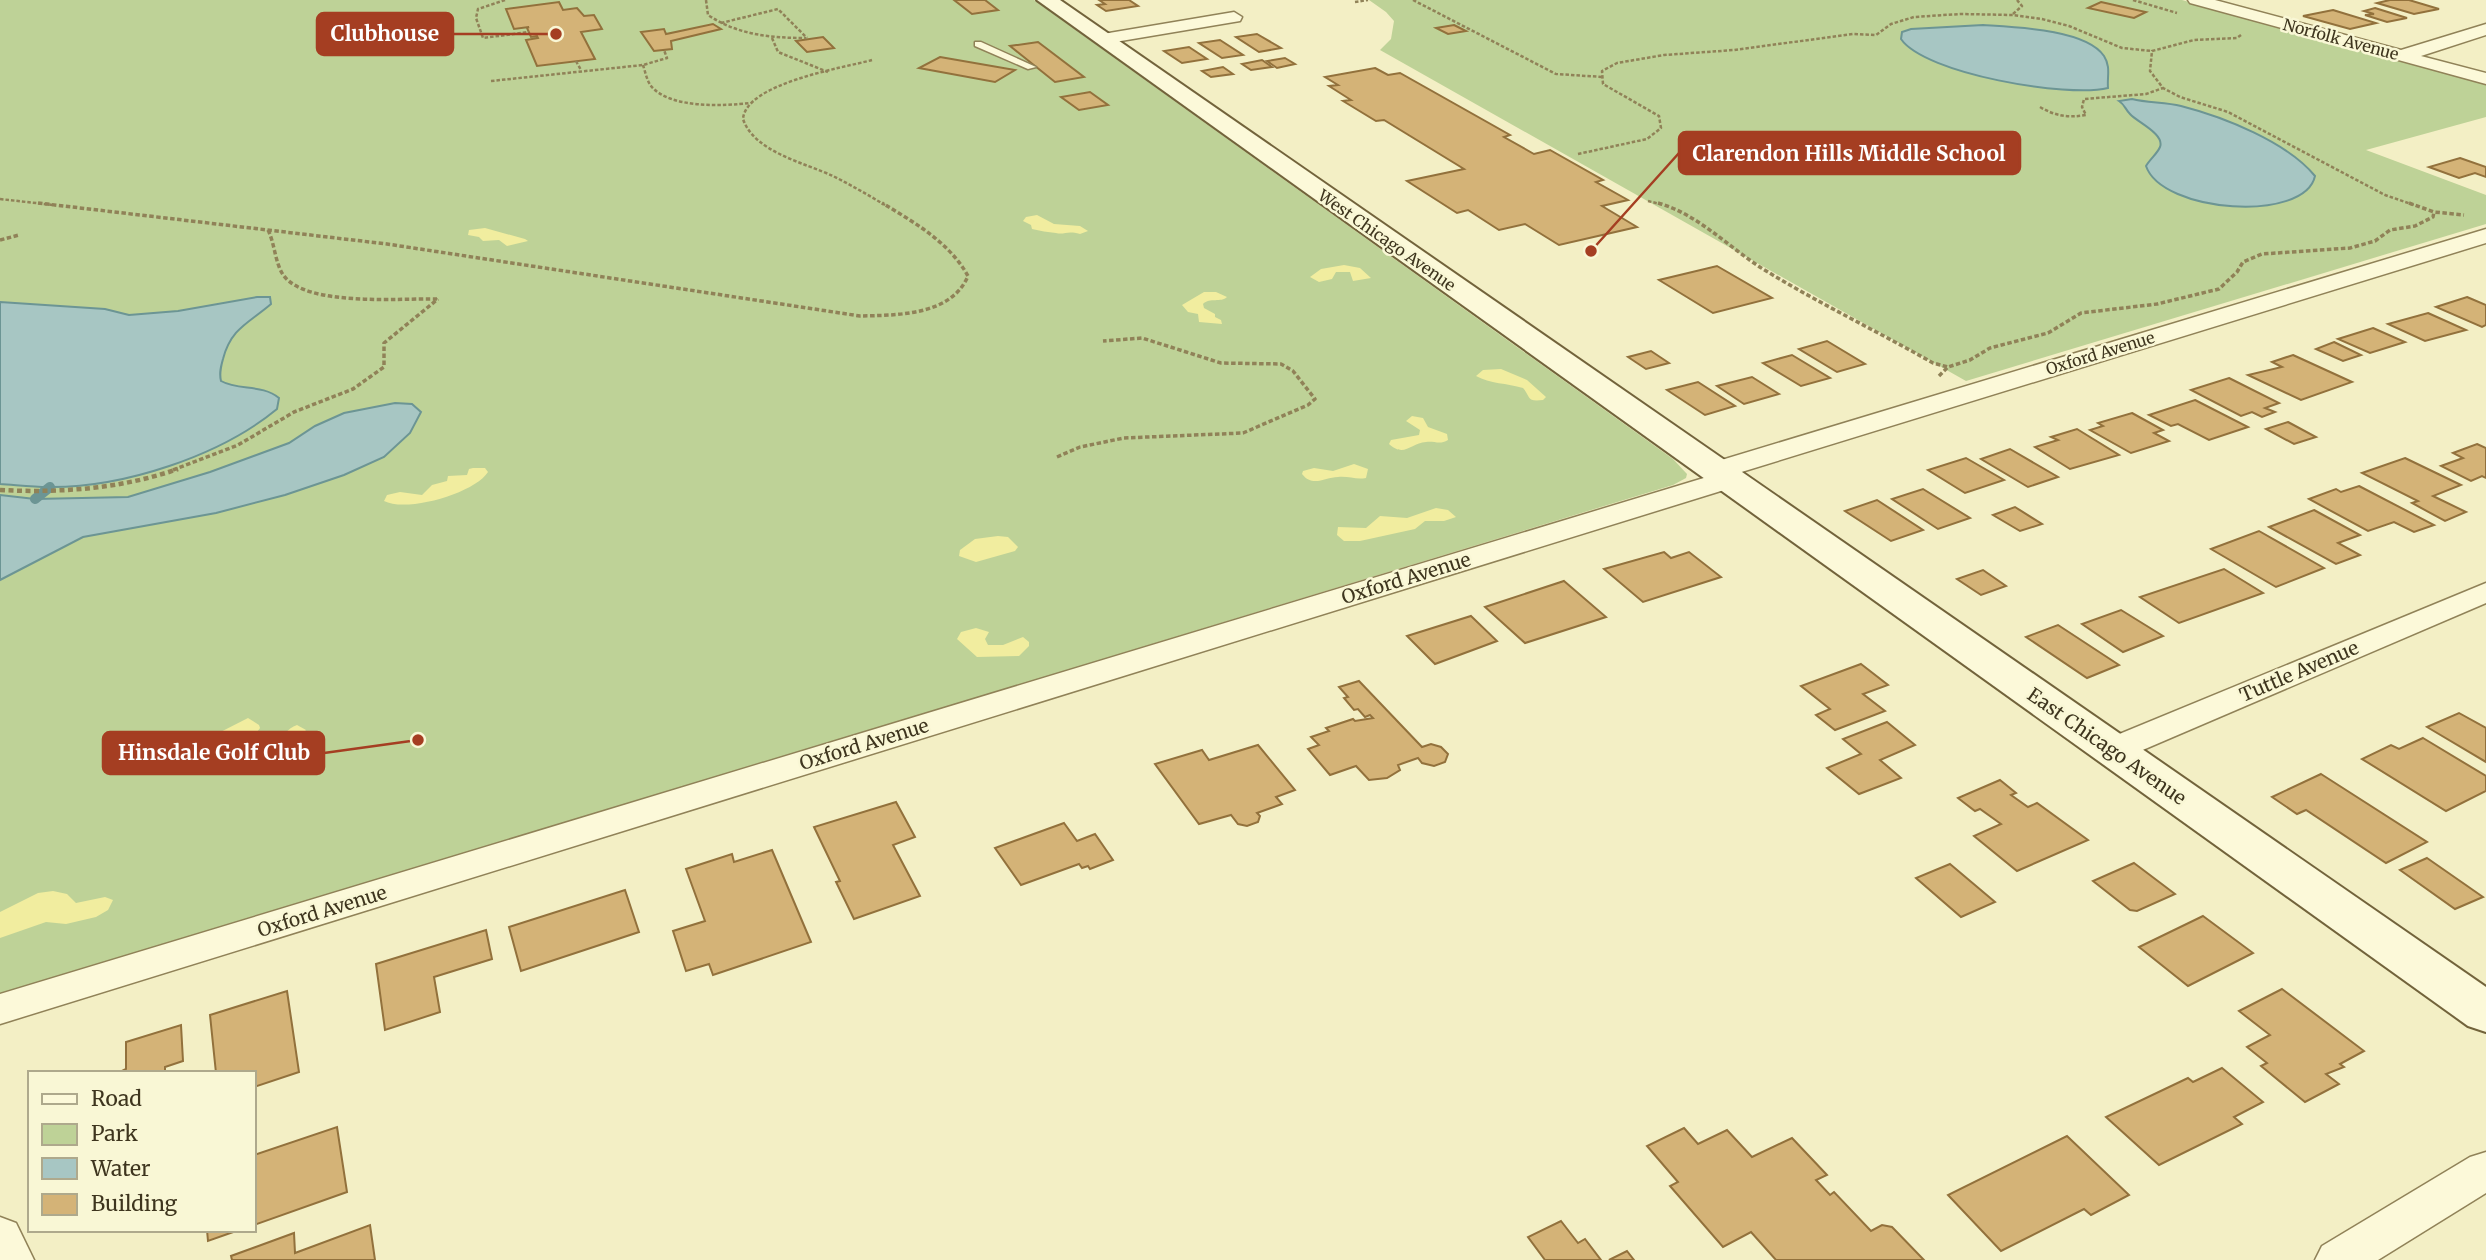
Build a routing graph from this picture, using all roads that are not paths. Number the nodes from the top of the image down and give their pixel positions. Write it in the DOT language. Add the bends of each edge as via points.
graph roads {
  1 [pos="1047,0"];
  2 [pos="2196,0"];
  3 [pos="1234,17"];
  4 [pos="2486,29"];
  5 [pos="1103,39"];
  6 [pos="978,44"];
  7 [pos="2402,56"];
  8 [pos="1031,67"];
  9 [pos="2486,79"];
  10 [pos="2486,236"];
  11 [pos="1721,475"];
  12 [pos="2486,592"];
  13 [pos="2112,750"];
  14 [pos="0,1009"];
  15 [pos="2486,1013"];
  16 [pos="2486,1170"];
  17 [pos="0,1237"];
  18 [pos="11,1260"];
  19 [pos="2339,1260"];
  1 -- 5 [label="main road, West Chicago Avenue"];
  2 -- 7 [label="street, Norfolk Avenue"];
  3 -- 5 [label="street"];
  4 -- 7 [label="street"];
  5 -- 11 [label="main road, West Chicago Avenue"];
  6 -- 8 [label="lane"];
  7 -- 9 [label="street, Norfolk Avenue"];
  10 -- 11 [label="street, Oxford Avenue"];
  11 -- 13 [label="main road, East Chicago Avenue"];
  11 -- 14 [label="street, Oxford Avenue"];
  12 -- 13 [label="street, Tuttle Avenue"];
  13 -- 15 [label="main road, East Chicago Avenue"];
  16 -- 19 [label="street"];
  17 -- 18 [label="street"];
}
